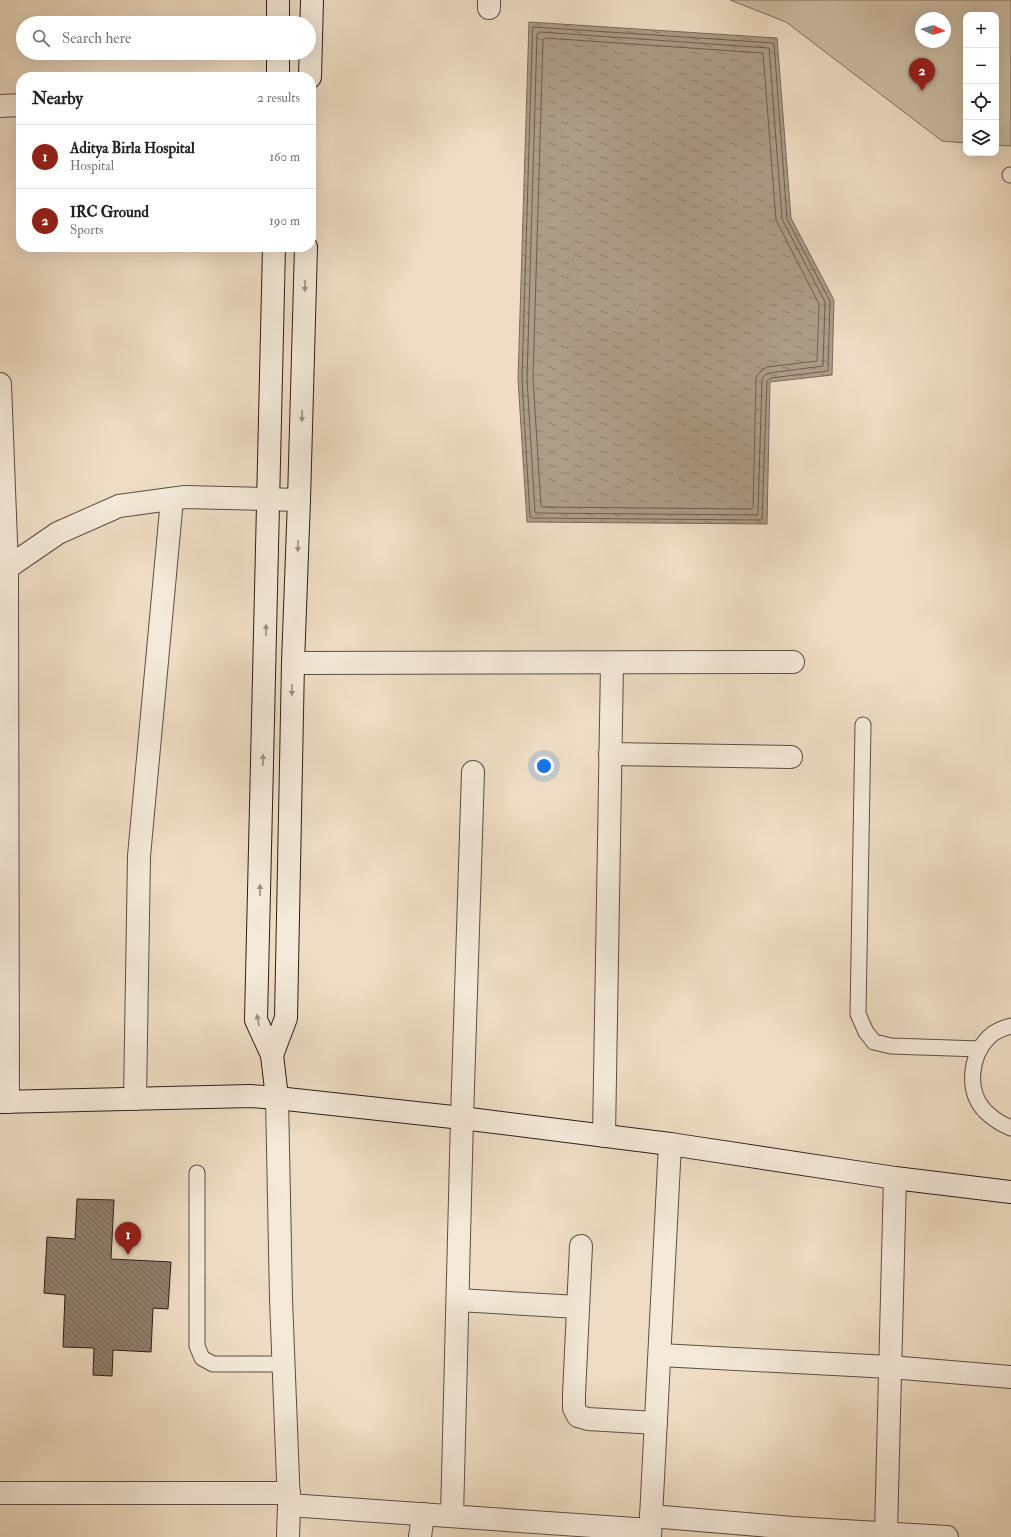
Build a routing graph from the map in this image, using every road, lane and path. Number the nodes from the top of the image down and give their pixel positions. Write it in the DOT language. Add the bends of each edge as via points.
graph roads {
  1 [pos="278,0"];
  2 [pos="312,0"];
  3 [pos="278,16"];
  4 [pos="312,16"];
  5 [pos="278,60"];
  6 [pos="310,60"];
  7 [pos="278,72"];
  8 [pos="310,72"];
  9 [pos="16,105"];
  10 [pos="0,106"];
  11 [pos="274,252"];
  12 [pos="306,252"];
  13 [pos="0,384"];
  14 [pos="172,499"];
  15 [pos="270,499"];
  16 [pos="300,500"];
  17 [pos="7,568"];
  18 [pos="793,662"];
  19 [pos="292,663"];
  20 [pos="612,663"];
  21 [pos="863,725"];
  22 [pos="4,742"];
  23 [pos="610,754"];
  24 [pos="791,757"];
  25 [pos="473,772"];
  26 [pos="4,828"];
  27 [pos="4,913"];
  28 [pos="4,996"];
  29 [pos="1011,1026"];
  30 [pos="980,1049"];
  31 [pos="272,1056"];
  32 [pos="277,1098"];
  33 [pos="135,1099"];
  34 [pos="4,1102"];
  35 [pos="462,1118"];
  36 [pos="1011,1128"];
  37 [pos="604,1136"];
  38 [pos="670,1144"];
  39 [pos="197,1173"];
  40 [pos="895,1178"];
  41 [pos="1011,1192"];
  42 [pos="581,1246"];
  43 [pos="458,1300"];
  44 [pos="578,1307"];
  45 [pos="660,1355"];
  46 [pos="284,1364"];
  47 [pos="890,1367"];
  48 [pos="1011,1377"];
  49 [pos="656,1423"];
  50 [pos="0,1493"];
  51 [pos="289,1499"];
  52 [pos="423,1514"];
  53 [pos="452,1516"];
  54 [pos="650,1528"];
  55 [pos="523,1529"];
  56 [pos="793,1533"];
  57 [pos="886,1533"];
  58 [pos="288,1537"];
  59 [pos="420,1537"];
  60 [pos="948,1537"];
  1 -- 3 [label="street"];
  2 -- 4 [label="street"];
  5 -- 7 [label="street"];
  6 -- 8 [label="street"];
  9 -- 10 [label="street"];
  11 -- 15 [label="street"];
  12 -- 16 [label="street, one-way"];
  13 -- 17 [label="street"];
  14 -- 15 [label="street"];
  14 -- 17 [label="street" via="119,506 58,533"];
  14 -- 33 [label="street" via="139,856"];
  15 -- 16 [label="street"];
  31 -- 15 [label="street, one-way" via="256,1020"];
  16 -- 19 [label="street, one-way"];
  17 -- 22 [label="street"];
  18 -- 20 [label="street"];
  19 -- 20 [label="street"];
  19 -- 31 [label="street, one-way" via="286,1018"];
  20 -- 23 [label="street"];
  21 -- 30 [label="lane" via="858,1014 874,1042 891,1046"];
  22 -- 26 [label="street"];
  23 -- 24 [label="street"];
  23 -- 37 [label="street"];
  25 -- 35 [label="street"];
  26 -- 27 [label="street"];
  27 -- 28 [label="street"];
  28 -- 34 [label="street"];
  29 -- 30 [label="lane" via="989,1037"];
  30 -- 36 [label="lane" via="974,1064 972,1080 976,1096 984,1110 996,1121"];
  31 -- 32 [label="street"];
  32 -- 33 [label="street" via="250,1096"];
  32 -- 35 [label="street"];
  32 -- 46 [label="street"];
  33 -- 34 [label="street"];
  35 -- 37 [label="street"];
  35 -- 43 [label="street"];
  37 -- 38 [label="street"];
  38 -- 40 [label="street"];
  38 -- 45 [label="street"];
  39 -- 46 [label="lane" via="197,1346 202,1358 214,1364"];
  40 -- 41 [label="street"];
  40 -- 47 [label="street"];
  42 -- 44 [label="street"];
  43 -- 44 [label="street"];
  43 -- 53 [label="street"];
  44 -- 49 [label="street" via="574,1394 574,1408 578,1416 588,1419"];
  45 -- 47 [label="street"];
  45 -- 49 [label="street"];
  46 -- 51 [label="street"];
  47 -- 48 [label="street"];
  47 -- 57 [label="street"];
  49 -- 54 [label="street"];
  50 -- 51 [label="street"];
  51 -- 52 [label="street"];
  51 -- 58 [label="street"];
  52 -- 53 [label="street"];
  52 -- 59 [label="street"];
  53 -- 55 [label="street"];
  54 -- 55 [label="street"];
  54 -- 56 [label="street"];
  56 -- 57 [label="street"];
  57 -- 60 [label="street"];
}
